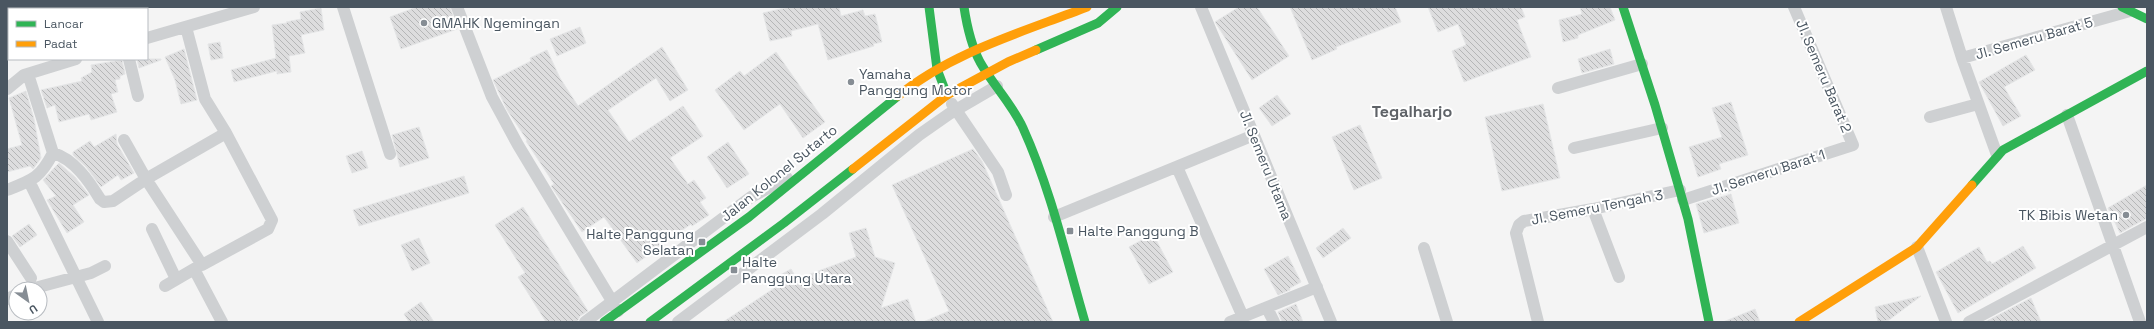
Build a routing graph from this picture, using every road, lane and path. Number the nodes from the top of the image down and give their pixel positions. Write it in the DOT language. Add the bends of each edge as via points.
graph roads {
  1 [pos="254,7"];
  2 [pos="343,7"];
  3 [pos="457,7"];
  4 [pos="928,7"];
  5 [pos="964,7"];
  6 [pos="1087,7"];
  7 [pos="1116,7"];
  8 [pos="1201,7"];
  9 [pos="1623,7"];
  10 [pos="1794,7"];
  11 [pos="1946,7"];
  12 [pos="2137,12"];
  13 [pos="186,27"];
  14 [pos="148,38"];
  15 [pos="975,52"];
  16 [pos="1962,58"];
  17 [pos="73,60"];
  18 [pos="129,60"];
  19 [pos="1642,64"];
  20 [pos="937,69"];
  21 [pos="2147,71"];
  22 [pos="987,72"];
  23 [pos="26,75"];
  24 [pos="7,79"];
  25 [pos="998,86"];
  26 [pos="1558,88"];
  27 [pos="7,89"];
  28 [pos="947,95"];
  29 [pos="138,96"];
  30 [pos="1978,104"];
  31 [pos="956,110"];
  32 [pos="2067,115"];
  33 [pos="1930,117"];
  34 [pos="1662,128"];
  35 [pos="226,133"];
  36 [pos="1254,135"];
  37 [pos="124,140"];
  38 [pos="1853,145"];
  39 [pos="1574,148"];
  40 [pos="53,153"];
  41 [pos="866,153"];
  42 [pos="390,154"];
  43 [pos="1997,155"];
  44 [pos="817,162"];
  45 [pos="1177,167"];
  46 [pos="876,171"];
  47 [pos="146,179"];
  48 [pos="29,181"];
  49 [pos="7,190"];
  50 [pos="1006,195"];
  51 [pos="1681,195"];
  52 [pos="1593,209"];
  53 [pos="1054,217"];
  54 [pos="2147,227"];
  55 [pos="152,229"];
  56 [pos="7,241"];
  57 [pos="2114,245"];
  58 [pos="1917,247"];
  59 [pos="1424,248"];
  60 [pos="105,266"];
  61 [pos="198,267"];
  62 [pos="76,277"];
  63 [pos="1619,277"];
  64 [pos="176,279"];
  65 [pos="29,281"];
  66 [pos="48,281"];
  67 [pos="165,286"];
  68 [pos="1317,287"];
  69 [pos="615,306"];
  70 [pos="1267,308"];
  71 [pos="1243,317"];
  72 [pos="98,322"];
  73 [pos="222,322"];
  74 [pos="585,322"];
  75 [pos="604,322"];
  76 [pos="650,322"];
  77 [pos="678,322"];
  78 [pos="1085,322"];
  79 [pos="1230,322"];
  80 [pos="1274,322"];
  81 [pos="1330,322"];
  82 [pos="1447,322"];
  83 [pos="1538,322"];
  84 [pos="1709,322"];
  85 [pos="1799,322"];
  86 [pos="1946,322"];
  87 [pos="1969,322"];
  88 [pos="2140,322"];
  1 -- 13 [label="street"];
  2 -- 42 [label="street"];
  3 -- 69 [label="street" via="492,97"];
  4 -- 20 [label="main road"];
  5 -- 15 [label="main road" via="968,33"];
  6 -- 15 [label="main road, Jalan Kolonel Sutarto"];
  7 -- 22 [label="main road" via="1098,23"];
  8 -- 36 [label="street, Jl. Semeru Utama"];
  9 -- 19 [label="main road"];
  10 -- 38 [label="street, Jl. Semeru Barat 2"];
  11 -- 16 [label="street"];
  12 -- 16 [label="street, Jl. Semeru Barat 5"];
  13 -- 14 [label="street"];
  13 -- 35 [label="street" via="205,99"];
  15 -- 20 [label="main road, Jalan Kolonel Sutarto"];
  15 -- 22 [label="main road"];
  16 -- 30 [label="street"];
  17 -- 23 [label="street"];
  18 -- 29 [label="street"];
  19 -- 26 [label="street"];
  19 -- 34 [label="main road"];
  20 -- 28 [label="main road"];
  20 -- 44 [label="main road, Jalan Kolonel Sutarto" via="894,98 853,136"];
  21 -- 32 [label="main road"];
  22 -- 25 [label="main road"];
  22 -- 28 [label="main road"];
  23 -- 24 [label="street"];
  23 -- 27 [label="street"];
  23 -- 40 [label="street"];
  25 -- 31 [label="street"];
  25 -- 53 [label="main road" via="1021,122"];
  28 -- 31 [label="street"];
  28 -- 41 [label="main road"];
  30 -- 33 [label="street"];
  30 -- 43 [label="street"];
  31 -- 46 [label="street"];
  31 -- 50 [label="street" via="998,172"];
  32 -- 43 [label="main road"];
  32 -- 57 [label="street"];
  34 -- 39 [label="street"];
  34 -- 51 [label="main road"];
  35 -- 47 [label="street"];
  35 -- 61 [label="street" via="271,216 272,224 263,232"];
  36 -- 45 [label="street"];
  36 -- 68 [label="street, Jl. Semeru Utama"];
  37 -- 47 [label="street"];
  38 -- 51 [label="street, Jl. Semeru Barat 1"];
  40 -- 47 [label="street" via="63,156 73,164 104,202 113,201"];
  40 -- 48 [label="street" via="40,173"];
  41 -- 46 [label="street"];
  41 -- 76 [label="main road" via="784,223"];
  43 -- 58 [label="main road"];
  44 -- 69 [label="street" via="751,197"];
  45 -- 53 [label="street"];
  45 -- 71 [label="street"];
  46 -- 77 [label="street" via="742,276"];
  47 -- 61 [label="street"];
  48 -- 49 [label="street"];
  48 -- 62 [label="street"];
  51 -- 52 [label="street, Jl. Semeru Tengah 3"];
  51 -- 84 [label="main road"];
  52 -- 63 [label="street"];
  52 -- 83 [label="street, Jl. Semeru Tengah 3" via="1524,221 1517,229 1516,234"];
  53 -- 78 [label="main road"];
  54 -- 57 [label="street"];
  55 -- 64 [label="street"];
  56 -- 65 [label="street"];
  57 -- 87 [label="street"];
  57 -- 88 [label="street"];
  58 -- 85 [label="main road"];
  58 -- 86 [label="street"];
  59 -- 82 [label="street"];
  60 -- 62 [label="street"];
  61 -- 64 [label="street"];
  61 -- 73 [label="street"];
  62 -- 66 [label="street"];
  62 -- 72 [label="street"];
  64 -- 67 [label="street"];
  68 -- 70 [label="street"];
  68 -- 81 [label="street, Jl. Semeru Utama"];
  69 -- 74 [label="street"];
  69 -- 75 [label="main road"];
  70 -- 71 [label="street"];
  70 -- 80 [label="street"];
  71 -- 79 [label="street"];
}
